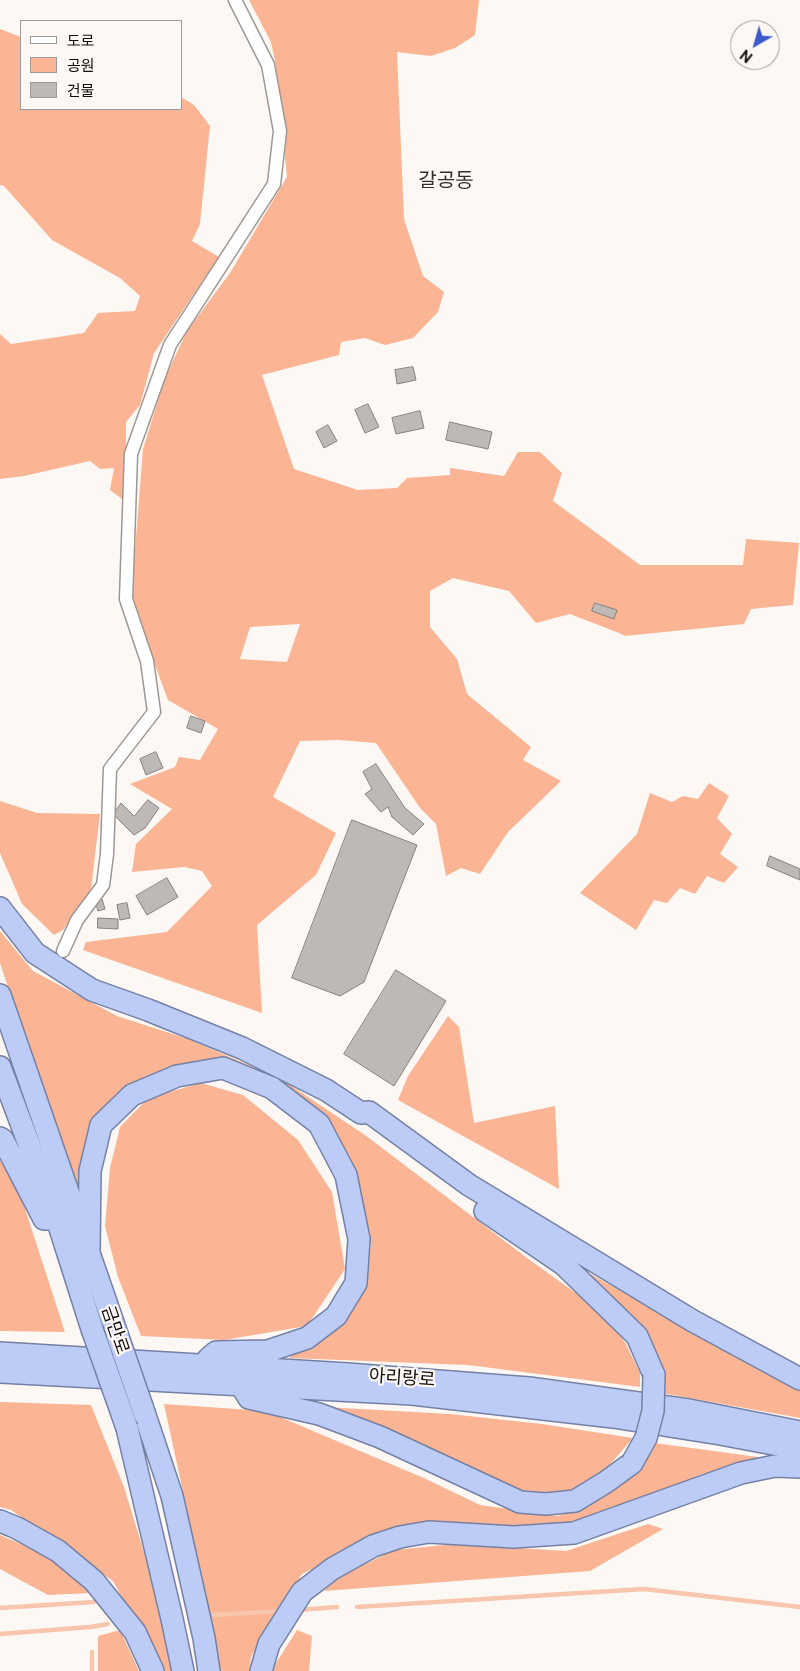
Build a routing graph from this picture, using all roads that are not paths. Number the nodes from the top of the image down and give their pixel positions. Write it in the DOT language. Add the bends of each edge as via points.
graph roads {
  1 [pos="235,0"];
  2 [pos="0,908"];
  3 [pos="63,951"];
  4 [pos="0,995"];
  5 [pos="0,1067"];
  6 [pos="361,1113"];
  7 [pos="0,1138"];
  8 [pos="57,1219"];
  9 [pos="89,1253"];
  10 [pos="9,1355"];
  11 [pos="202,1364"];
  12 [pos="0,1372"];
  13 [pos="800,1379"];
  14 [pos="240,1385"];
  15 [pos="0,1386"];
  16 [pos="800,1432"];
  17 [pos="800,1449"];
  18 [pos="800,1468"];
  19 [pos="0,1522"];
  20 [pos="150,1662"];
  21 [pos="183,1671"];
  22 [pos="209,1671"];
  23 [pos="261,1671"];
  1 -- 3 [label="street" via="268,65 280,131 274,184 170,344 131,454 126,599 147,661 154,712 110,769 103,885 77,920"];
  2 -- 6 [label="highway" via="35,953 92,990 242,1048 326,1090"];
  4 -- 9 [label="highway, 금만로"];
  5 -- 8 [label="highway, 금만로"];
  6 -- 13 [label="highway" via="369,1112 469,1185 693,1321"];
  6 -- 14 [label="highway, bridge" via="364,1121 563,1264 637,1336 654,1375 653,1410 646,1438 632,1463 575,1501 520,1502 380,1437 320,1414 249,1398"];
  7 -- 8 [label="highway" via="44,1219"];
  8 -- 21 [label="highway, 금만로, bridge" via="127,1428"];
  9 -- 11 [label="highway" via="90,1171 101,1126 132,1095 177,1076 223,1068 272,1088 319,1124 346,1175 359,1239 356,1283 336,1316 307,1338 268,1351 216,1352"];
  9 -- 22 [label="highway, 금만로, bridge" via="172,1496"];
  10 -- 11 [label="highway, 아리랑로"];
  10 -- 12 [label="highway, 아리랑로"];
  10 -- 14 [label="highway, 아리랑로"];
  10 -- 15 [label="highway" via="15,1385"];
  11 -- 16 [label="highway, 아리랑로" via="529,1388 689,1410"];
  14 -- 17 [label="highway, 아리랑로" via="412,1394 613,1417"];
  18 -- 23 [label="highway" via="775,1466 740,1473 574,1533 514,1537 429,1532 373,1546 332,1569 302,1592 269,1644"];
  19 -- 20 [label="highway" via="58,1551 94,1581 135,1632"];
}
